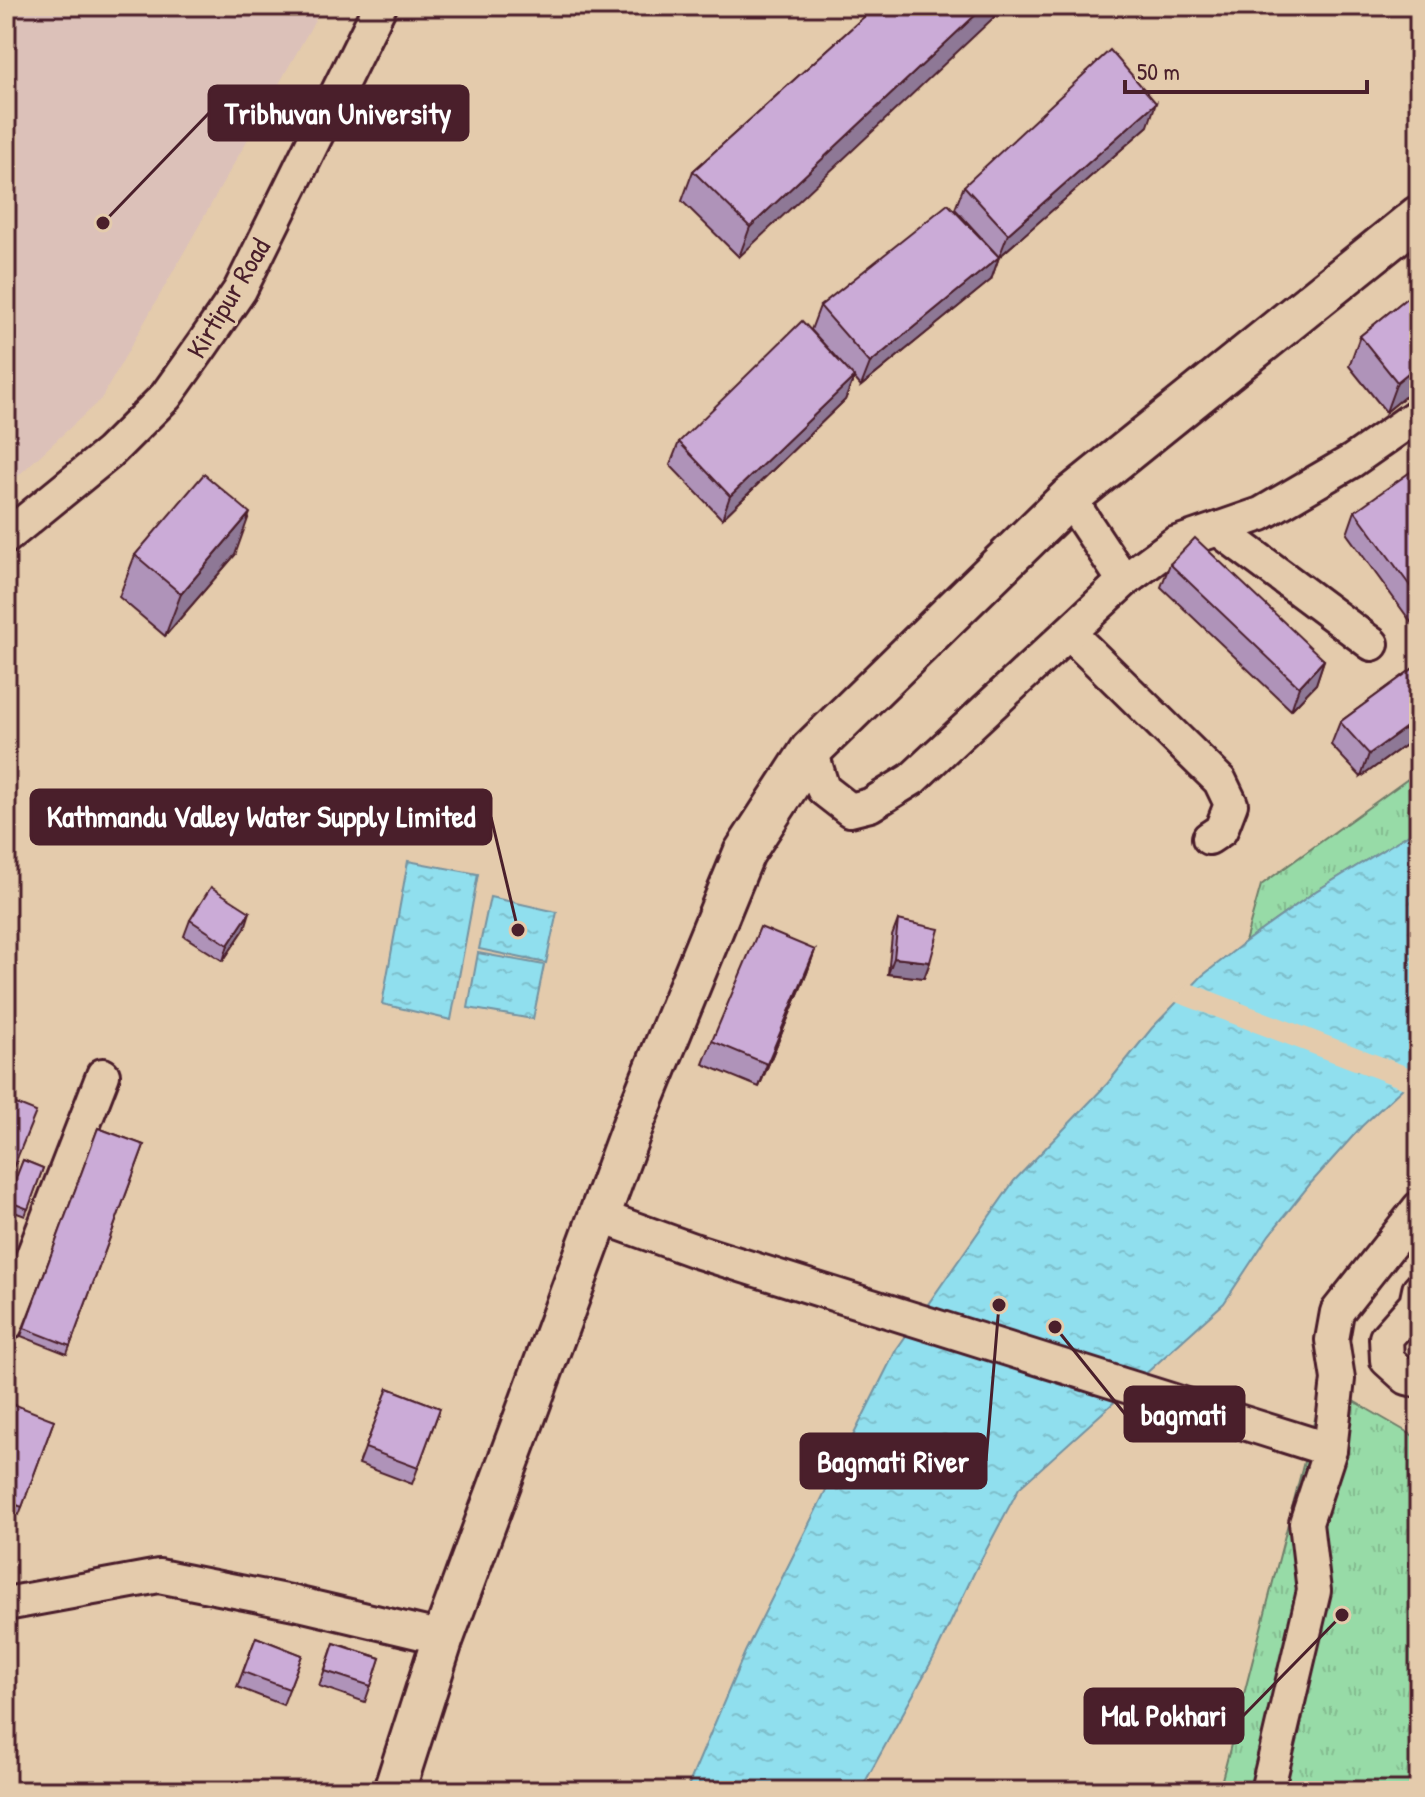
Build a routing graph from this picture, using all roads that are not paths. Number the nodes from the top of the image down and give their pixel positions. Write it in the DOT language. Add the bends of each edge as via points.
graph roads {
  1 [pos="380,6"];
  2 [pos="1419,216"];
  3 [pos="1418,415"];
  4 [pos="1069,498"];
  5 [pos="1218,529"];
  6 [pos="6,537"];
  7 [pos="1124,581"];
  8 [pos="1069,633"];
  9 [pos="1372,644"];
  10 [pos="811,750"];
  11 [pos="1209,838"];
  12 [pos="103,1075"];
  13 [pos="599,1216"];
  14 [pos="1413,1228"];
  15 [pos="1419,1290"];
  16 [pos="6,1325"];
  17 [pos="1419,1381"];
  18 [pos="1330,1450"];
  19 [pos="6,1604"];
  20 [pos="443,1638"];
  21 [pos="394,1791"];
  22 [pos="1267,1791"];
  1 -- 6 [label="street, Kirtipur Road" via="240,290 203,344 166,396 109,453"];
  2 -- 4 [label="main road"];
  3 -- 5 [label="street" via="1274,507"];
  4 -- 7 [label="street"];
  4 -- 10 [label="main road"];
  5 -- 7 [label="street" via="1174,544"];
  5 -- 9 [label="street"];
  7 -- 8 [label="street"];
  8 -- 10 [label="street" via="912,779 870,805 850,810 823,789"];
  8 -- 11 [label="street" via="1220,781 1231,804 1221,830"];
  10 -- 13 [label="main road" via="744,853"];
  12 -- 16 [label="street"];
  13 -- 18 [label="street"];
  13 -- 20 [label="main road"];
  14 -- 18 [label="street" via="1337,1312 1332,1340 1338,1379"];
  15 -- 17 [label="street" via="1416,1304 1386,1338 1387,1360 1407,1378"];
  18 -- 22 [label="street" via="1306,1523 1314,1591"];
  19 -- 20 [label="street" via="159,1576"];
  20 -- 21 [label="main road"];
}
